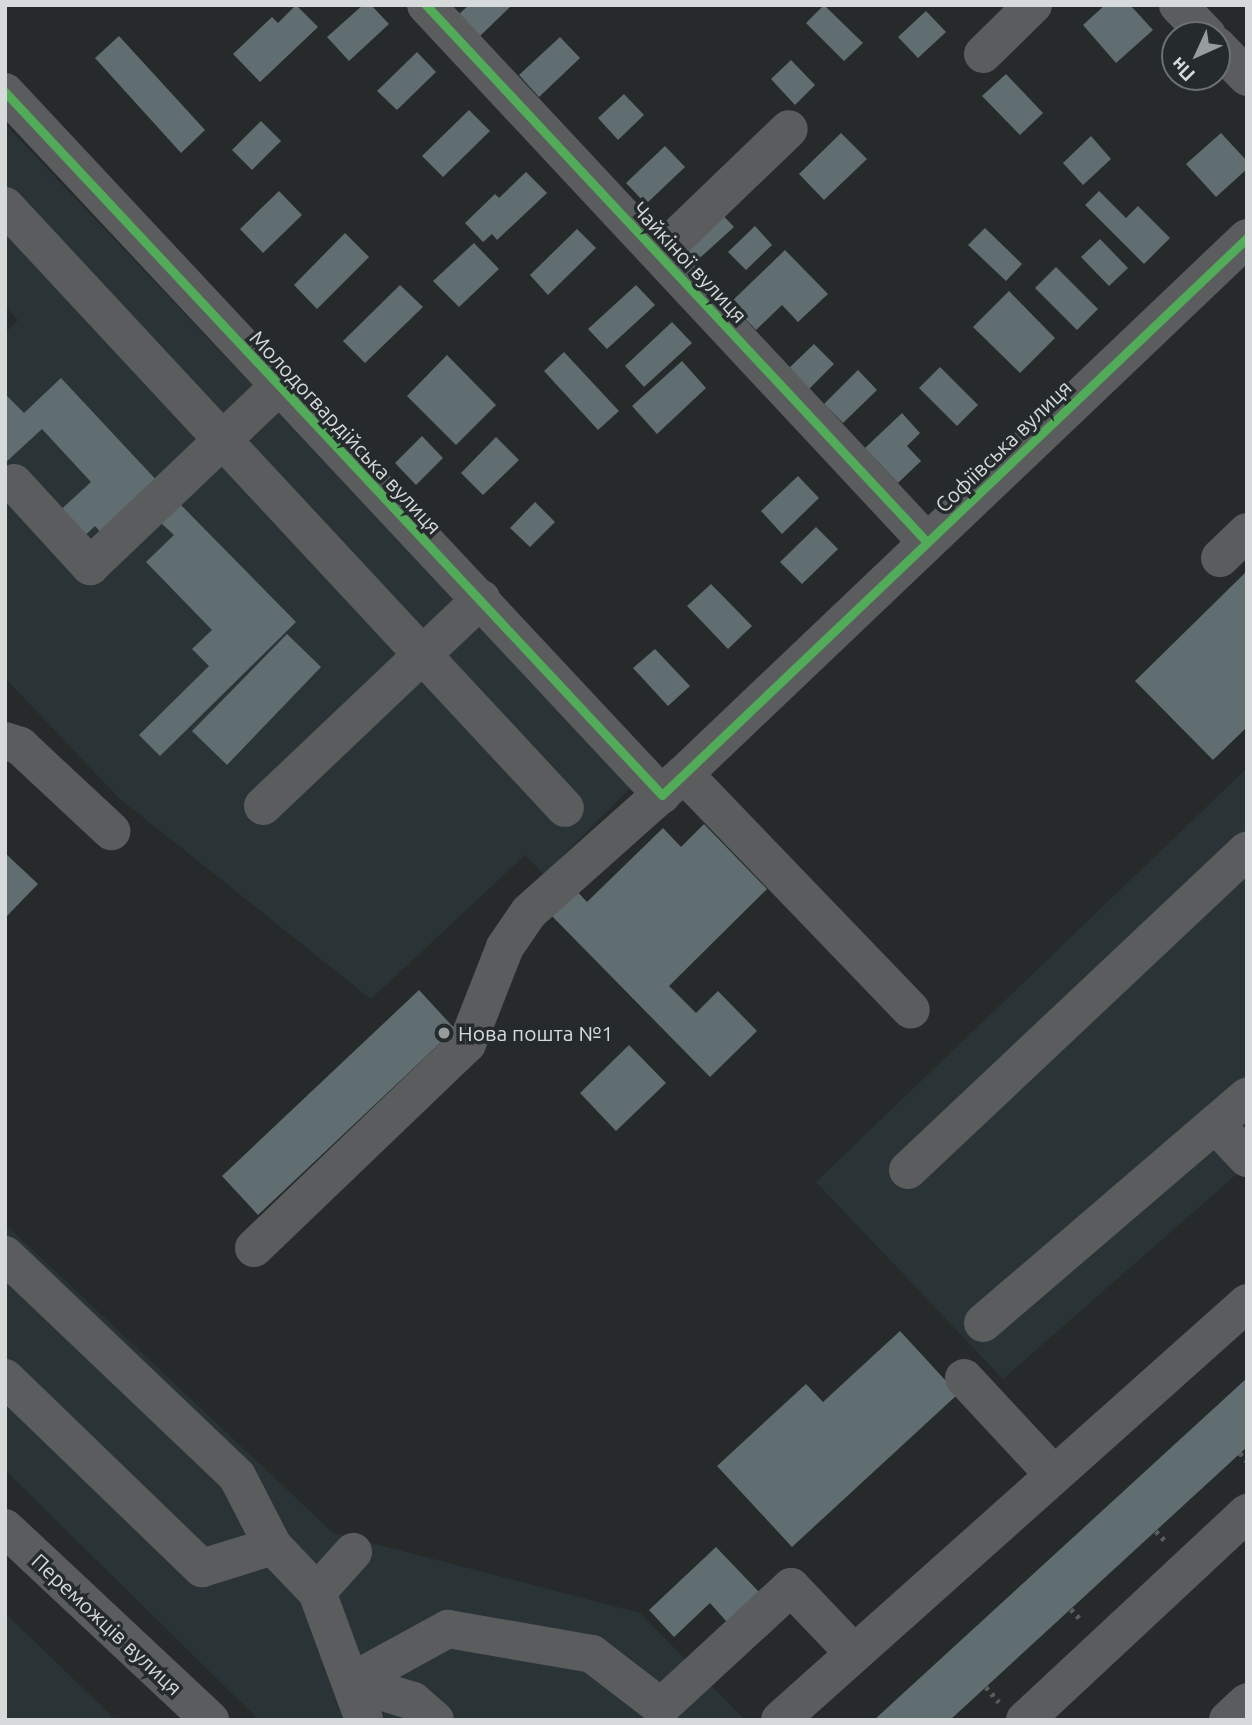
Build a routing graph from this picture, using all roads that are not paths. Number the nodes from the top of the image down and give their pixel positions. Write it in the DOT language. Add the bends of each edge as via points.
graph roads {
  1 [pos="1033,5"];
  2 [pos="1178,5"];
  3 [pos="443,11"];
  4 [pos="1193,21"];
  5 [pos="984,54"];
  6 [pos="1231,60"];
  7 [pos="1247,77"];
  8 [pos="5,92"];
  9 [pos="789,129"];
  10 [pos="5,206"];
  11 [pos="1247,238"];
  12 [pos="659,254"];
  13 [pos="279,386"];
  14 [pos="222,439"];
  15 [pos="14,483"];
  16 [pos="1247,532"];
  17 [pos="927,542"];
  18 [pos="1220,558"];
  19 [pos="481,599"];
  20 [pos="422,654"];
  21 [pos="5,741"];
  22 [pos="673,785"];
  23 [pos="262,806"];
  24 [pos="565,808"];
  25 [pos="111,831"];
  26 [pos="1247,850"];
  27 [pos="911,1010"];
  28 [pos="1247,1097"];
  29 [pos="1215,1125"];
  30 [pos="1247,1158"];
  31 [pos="908,1170"];
  32 [pos="254,1248"];
  33 [pos="5,1255"];
  34 [pos="1247,1303"];
  35 [pos="984,1323"];
  36 [pos="5,1378"];
  37 [pos="964,1378"];
  38 [pos="1054,1475"];
  39 [pos="1247,1513"];
  40 [pos="5,1528"];
  41 [pos="272,1546"];
  42 [pos="353,1552"];
  43 [pos="317,1592"];
  44 [pos="854,1653"];
  45 [pos="351,1682"];
  46 [pos="1247,1702"];
  47 [pos="210,1720"];
  48 [pos="365,1720"];
  49 [pos="435,1720"];
  50 [pos="780,1720"];
  51 [pos="1026,1720"];
  52 [pos="1228,1720"];
  1 -- 5 [label="street"];
  2 -- 4 [label="street"];
  3 -- 12 [label="street, Чайкіної вулиця"];
  6 -- 7 [label="street"];
  8 -- 13 [label="street, Молодогвардійська вулиця"];
  9 -- 12 [label="street"];
  10 -- 14 [label="street"];
  11 -- 17 [label="street, Софіївська вулиця"];
  12 -- 17 [label="street, Чайкіної вулиця"];
  13 -- 14 [label="street"];
  13 -- 19 [label="street, Молодогвардійська вулиця"];
  14 -- 15 [label="street" via="89,566"];
  14 -- 20 [label="street"];
  16 -- 18 [label="street"];
  17 -- 22 [label="street, Софіївська вулиця"];
  19 -- 20 [label="street"];
  19 -- 22 [label="street, Молодогвардійська вулиця"];
  20 -- 23 [label="street"];
  20 -- 24 [label="street"];
  21 -- 25 [label="street" via="20,746"];
  22 -- 27 [label="street, Молодогвардійська вулиця"];
  22 -- 32 [label="street, Софіївська вулиця" via="528,912 505,947 467,1044"];
  26 -- 31 [label="street"];
  28 -- 29 [label="street"];
  29 -- 30 [label="street"];
  29 -- 35 [label="street"];
  33 -- 41 [label="street" via="237,1476"];
  34 -- 38 [label="street"];
  36 -- 41 [label="street" via="202,1568"];
  37 -- 38 [label="street"];
  38 -- 44 [label="street"];
  39 -- 51 [label="street"];
  40 -- 47 [label="street, Переможців вулиця"];
  41 -- 43 [label="street"];
  42 -- 43 [label="street"];
  43 -- 45 [label="street"];
  44 -- 45 [label="street" via="791,1587 660,1707 592,1654 448,1629"];
  44 -- 50 [label="street"];
  45 -- 48 [label="street"];
  45 -- 49 [label="street" via="413,1701"];
  46 -- 52 [label="street"];
}
